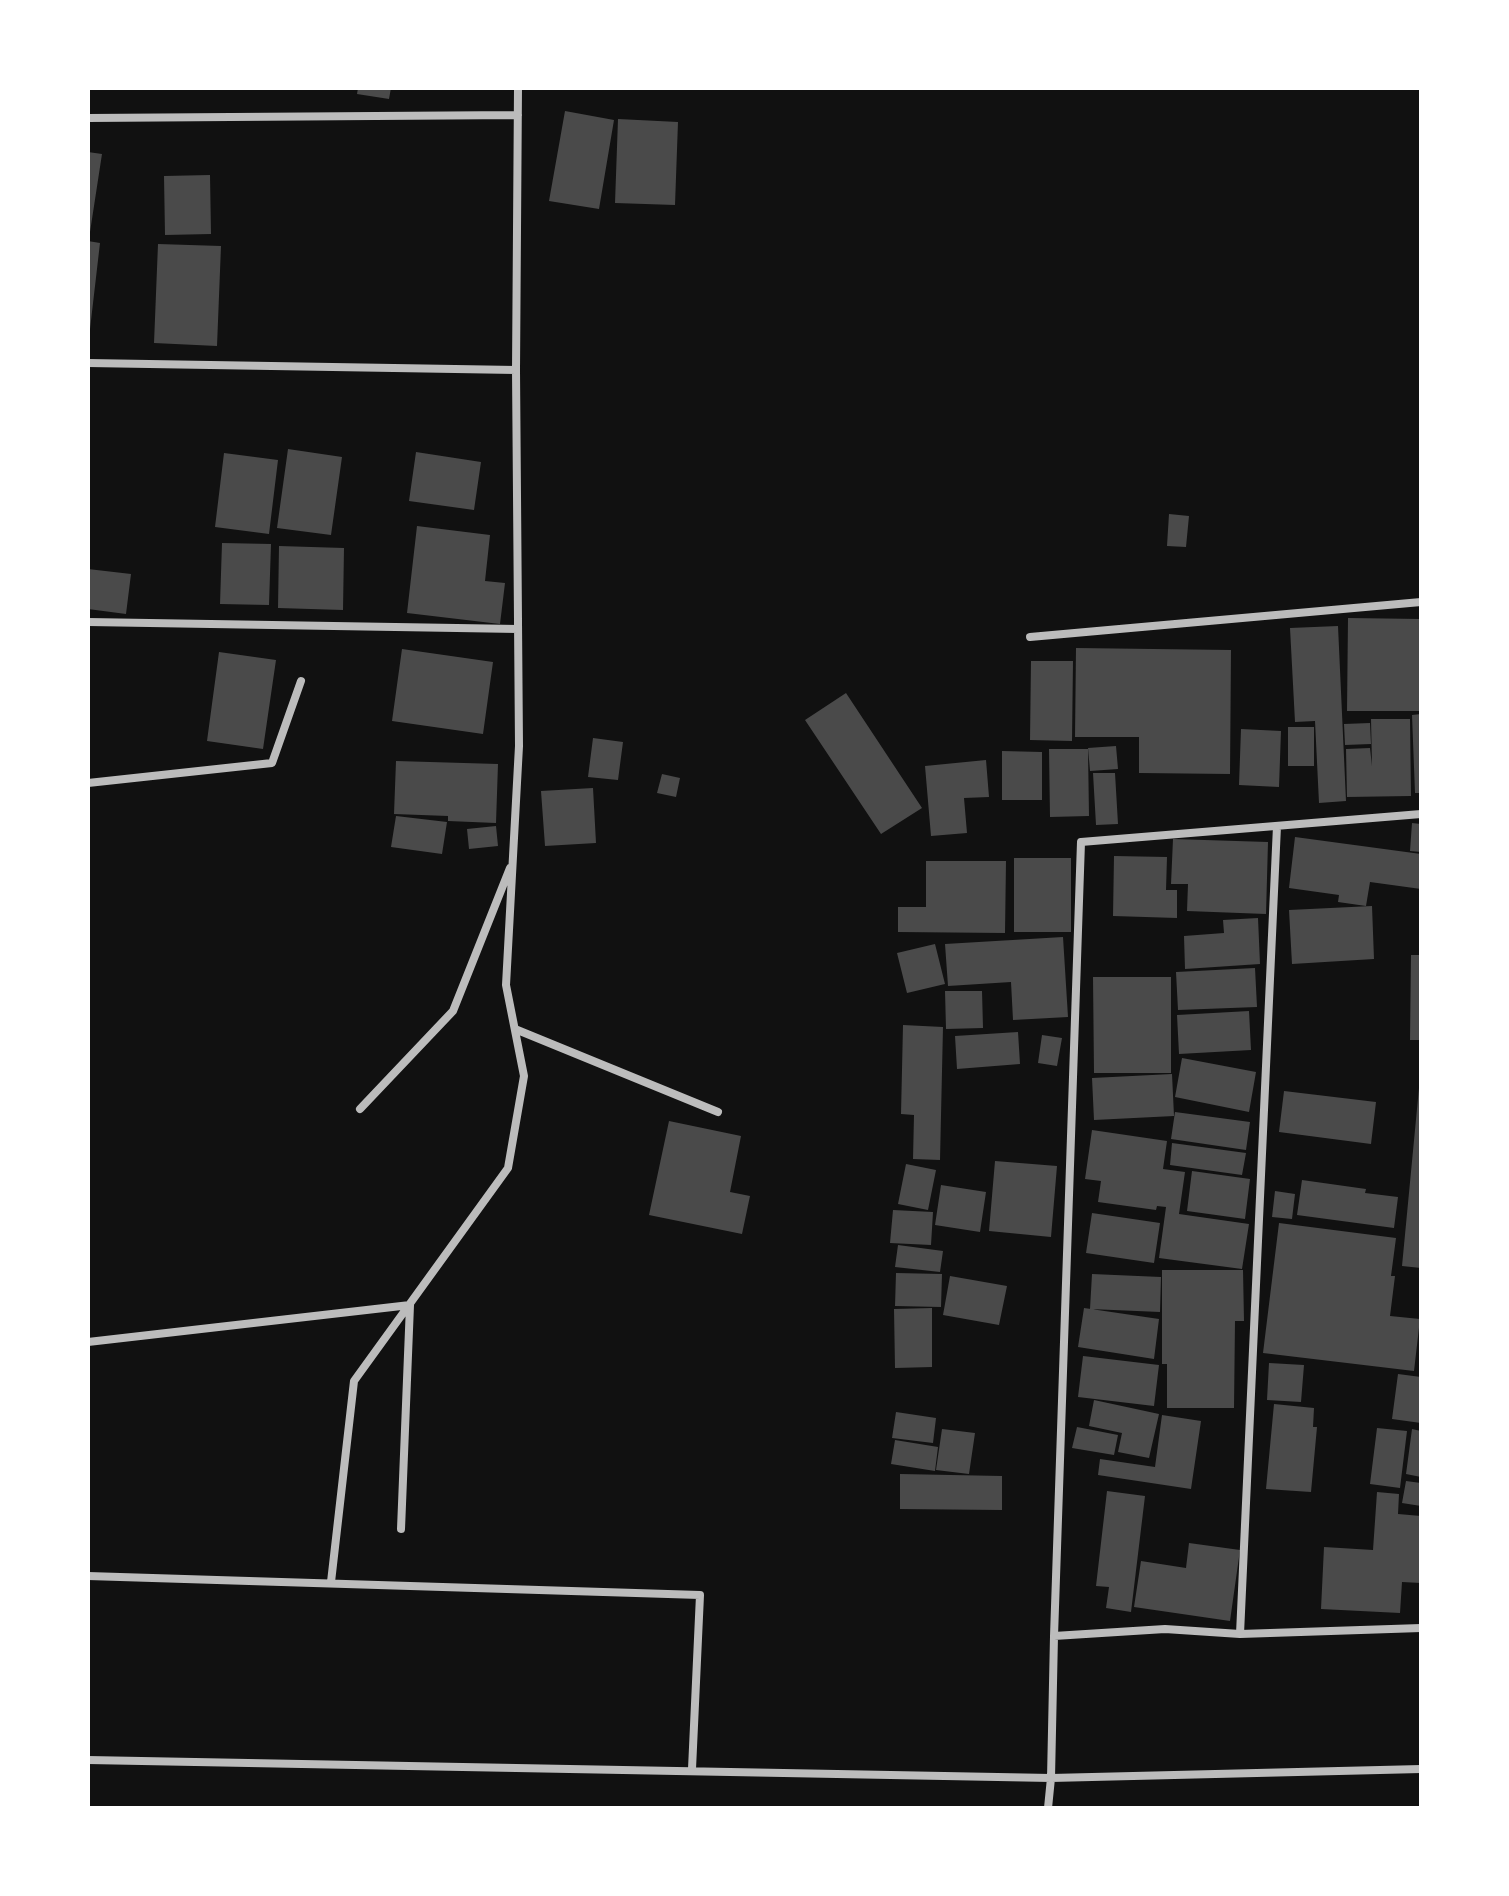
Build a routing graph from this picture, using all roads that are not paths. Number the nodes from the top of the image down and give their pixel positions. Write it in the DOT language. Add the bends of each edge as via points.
graph roads {
  1 [pos="518,88"];
  2 [pos="518,115"];
  3 [pos="88,118"];
  4 [pos="88,363"];
  5 [pos="516,370"];
  6 [pos="1421,602"];
  7 [pos="88,622"];
  8 [pos="518,629"];
  9 [pos="1030,637"];
  10 [pos="301,681"];
  11 [pos="88,783"];
  12 [pos="1421,814"];
  13 [pos="1277,826"];
  14 [pos="513,859"];
  15 [pos="515,1029"];
  16 [pos="360,1109"];
  17 [pos="718,1112"];
  18 [pos="410,1305"];
  19 [pos="88,1342"];
  20 [pos="401,1529"];
  21 [pos="88,1576"];
  22 [pos="331,1582"];
  23 [pos="1421,1628"];
  24 [pos="1240,1634"];
  25 [pos="1054,1636"];
  26 [pos="88,1760"];
  27 [pos="692,1769"];
  28 [pos="1421,1769"];
  29 [pos="1051,1778"];
  30 [pos="1048,1808"];
  1 -- 2 [label="street"];
  2 -- 3 [label="street"];
  2 -- 5 [label="street"];
  4 -- 5 [label="street"];
  5 -- 8 [label="street"];
  6 -- 9 [label="street"];
  7 -- 8 [label="street"];
  8 -- 14 [label="street"];
  10 -- 11 [label="street" via="272,763"];
  12 -- 13 [label="street"];
  13 -- 24 [label="street"];
  13 -- 25 [label="street" via="1081,842"];
  14 -- 15 [label="street" via="506,985"];
  14 -- 16 [label="street" via="453,1011"];
  15 -- 17 [label="street"];
  15 -- 18 [label="street" via="524,1076 508,1168"];
  18 -- 19 [label="street"];
  18 -- 20 [label="street"];
  18 -- 22 [label="street" via="354,1381"];
  21 -- 22 [label="street"];
  22 -- 27 [label="street" via="700,1595"];
  23 -- 24 [label="street"];
  24 -- 25 [label="street" via="1165,1629"];
  25 -- 29 [label="street"];
  26 -- 27 [label="street"];
  27 -- 29 [label="street"];
  28 -- 29 [label="street"];
  29 -- 30 [label="street"];
}
